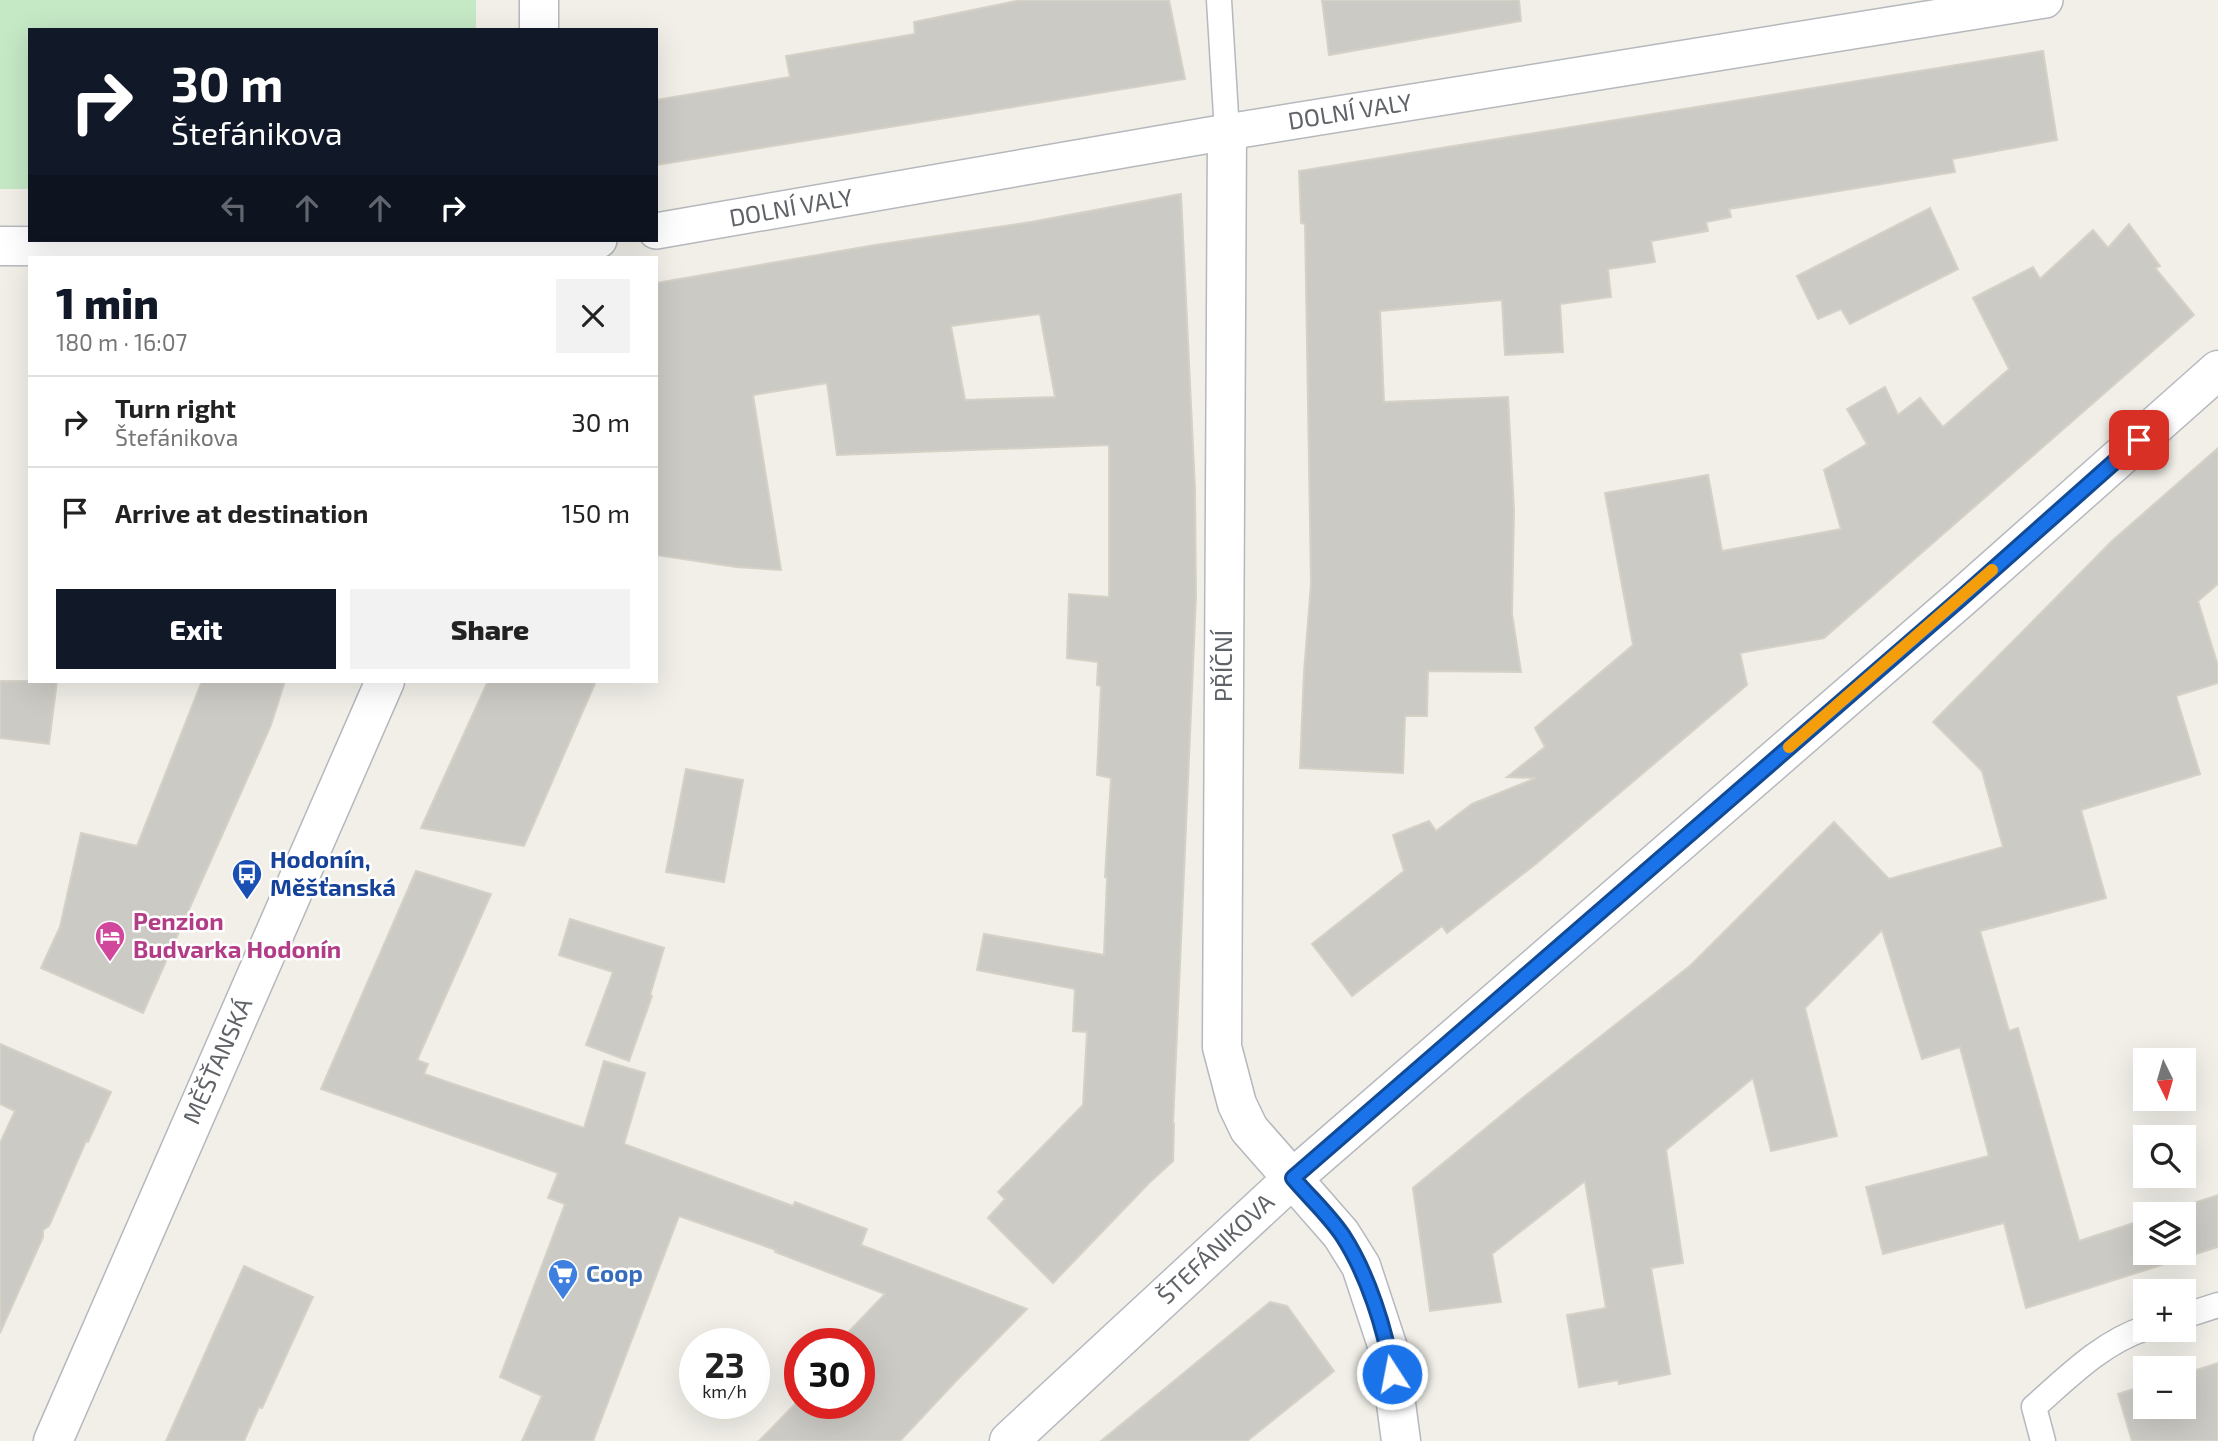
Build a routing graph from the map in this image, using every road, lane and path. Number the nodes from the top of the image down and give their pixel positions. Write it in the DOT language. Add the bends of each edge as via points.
graph roads {
  1 [pos="539,0"];
  2 [pos="1219,0"];
  3 [pos="2045,0"];
  4 [pos="539,28"];
  5 [pos="1227,132"];
  6 [pos="658,231"];
  7 [pos="582,242"];
  8 [pos="0,246"];
  9 [pos="533,248"];
  10 [pos="2218,370"];
  11 [pos="384,683"];
  12 [pos="1293,1178"];
  13 [pos="2218,1305"];
  14 [pos="2196,1312"];
  15 [pos="2133,1333"];
  16 [pos="53,1441"];
  17 [pos="1009,1441"];
  18 [pos="1401,1441"];
  19 [pos="2043,1441"];
  1 -- 4 [label="street"];
  2 -- 5 [label="lane"];
  3 -- 5 [label="street, DOLNÍ VALY"];
  5 -- 6 [label="street, DOLNÍ VALY"];
  5 -- 12 [label="street, PŘÍČNÍ" via="1222,1047 1237,1104 1249,1129"];
  7 -- 9 [label="street"];
  8 -- 9 [label="street"];
  10 -- 12 [label="street, ŠTEFÁNIKOVA"];
  11 -- 16 [label="street, MĚŠŤANSKÁ"];
  12 -- 17 [label="street, ŠTEFÁNIKOVA"];
  12 -- 18 [label="street, PŘÍČNÍ" via="1341,1234 1361,1266 1389,1351"];
  13 -- 14 [label="lane"];
  15 -- 19 [label="lane" via="2088,1360 2034,1407"];
}
